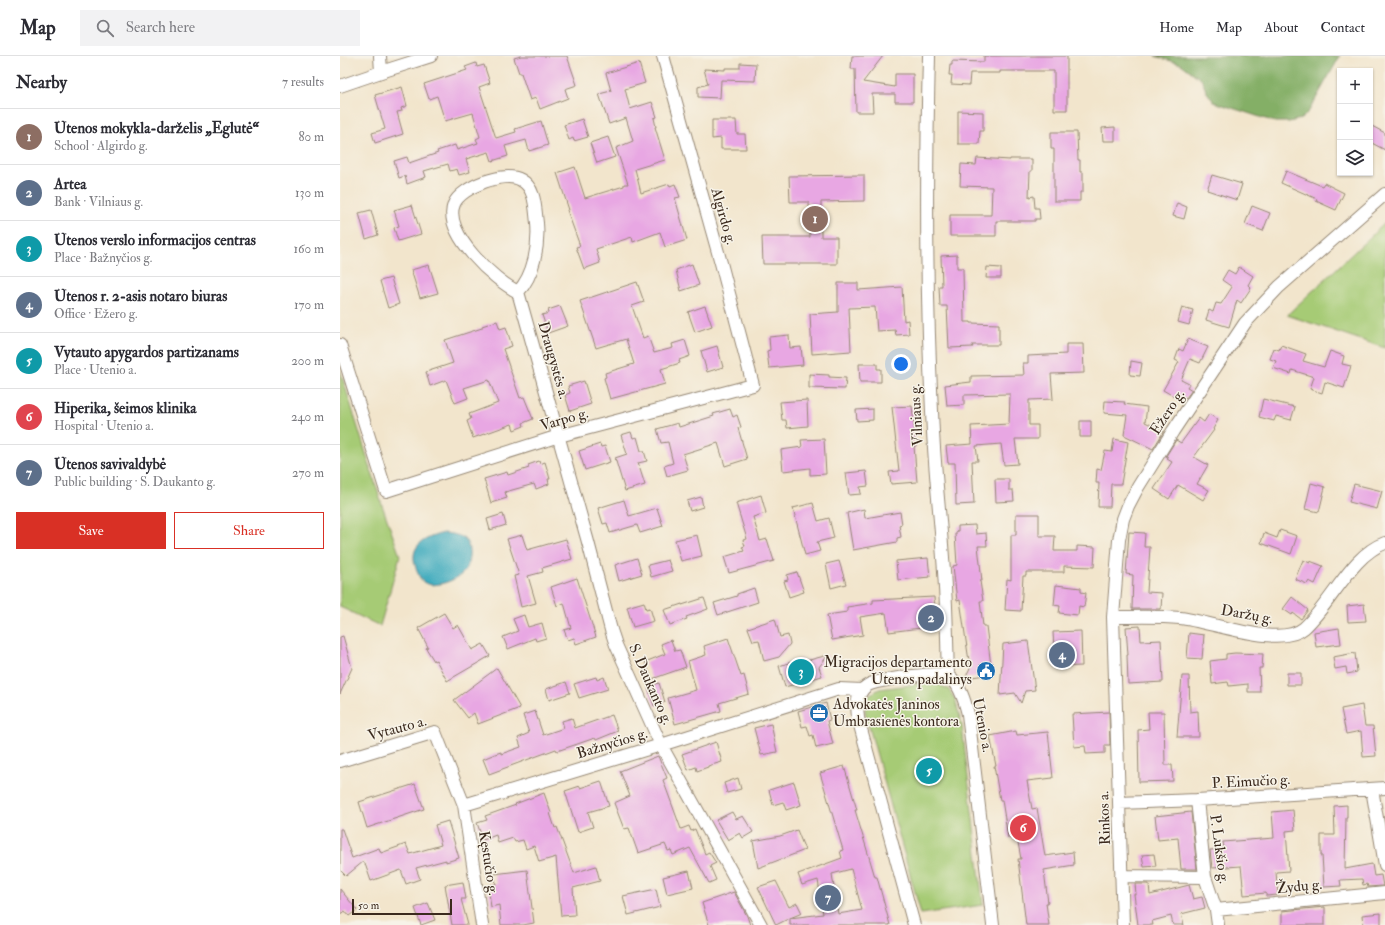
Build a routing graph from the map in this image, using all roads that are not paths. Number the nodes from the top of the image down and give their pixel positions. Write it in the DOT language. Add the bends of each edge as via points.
graph roads {
  1 [pos="380,56"];
  2 [pos="431,56"];
  3 [pos="663,56"];
  4 [pos="929,56"];
  5 [pos="381,72"];
  6 [pos="340,86"];
  7 [pos="1385,194"];
  8 [pos="518,292"];
  9 [pos="340,345"];
  10 [pos="753,385"];
  11 [pos="559,436"];
  12 [pos="1385,542"];
  13 [pos="1113,617"];
  14 [pos="948,676"];
  15 [pos="862,690"];
  16 [pos="1116,711"];
  17 [pos="661,746"];
  18 [pos="340,761"];
  19 [pos="1385,788"];
  20 [pos="1372,789"];
  21 [pos="1198,800"];
  22 [pos="1119,803"];
  23 [pos="464,805"];
  24 [pos="1385,865"];
  25 [pos="1121,876"];
  26 [pos="1205,877"];
  27 [pos="1385,893"];
  28 [pos="1216,910"];
  29 [pos="482,925"];
  30 [pos="761,925"];
  31 [pos="914,925"];
  32 [pos="993,925"];
  33 [pos="1123,925"];
  34 [pos="1218,925"];
  1 -- 5 [label="street"];
  2 -- 5 [label="street"];
  3 -- 10 [label="street, Algirdo g."];
  4 -- 14 [label="street, Vilniaus g." via="926,269"];
  5 -- 6 [label="street"];
  7 -- 13 [label="street, Ežero g." via="1296,272 1245,323 1173,431 1128,506 1123,519"];
  8 -- 8 [label="street" via="530,274 537,228 535,201 530,188 521,180 510,176 475,186 462,194 454,204 452,215 455,228 475,257"];
  8 -- 11 [label="street, Draugystės a."];
  9 -- 11 [label="street, Varpo g." via="386,491"];
  10 -- 11 [label="street, Varpo g."];
  11 -- 17 [label="street, S. Daukanto g." via="611,630"];
  12 -- 13 [label="street, Daržų g." via="1369,550 1361,558 1320,611 1303,629 1295,633 1283,636 1264,635 1182,618"];
  13 -- 16 [label="street, Ežero g."];
  14 -- 15 [label="street" via="937,674 882,680"];
  14 -- 32 [label="street, Utenio a." via="961,693 968,714"];
  15 -- 17 [label="street, Bažnyčios g." via="839,689"];
  15 -- 31 [label="street" via="858,697 858,718"];
  16 -- 22 [label="street, Rinkos a."];
  17 -- 23 [label="street, Bažnyčios g."];
  17 -- 30 [label="street, S. Daukanto g."];
  18 -- 23 [label="street, Vytauto a." via="435,732"];
  19 -- 20 [label="street, P. Eimučio g."];
  20 -- 21 [label="street, P. Eimučio g."];
  20 -- 24 [label="street"];
  21 -- 22 [label="street, P. Eimučio g."];
  21 -- 26 [label="street, P. Lukšio g."];
  22 -- 25 [label="street, Rinkos a."];
  23 -- 29 [label="street, Kęstučio g."];
  25 -- 26 [label="street"];
  25 -- 33 [label="street, Rinkos a."];
  26 -- 28 [label="street, P. Lukšio g."];
  27 -- 28 [label="street, Žydų g."];
  28 -- 34 [label="street, P. Lukšio g."];
}
